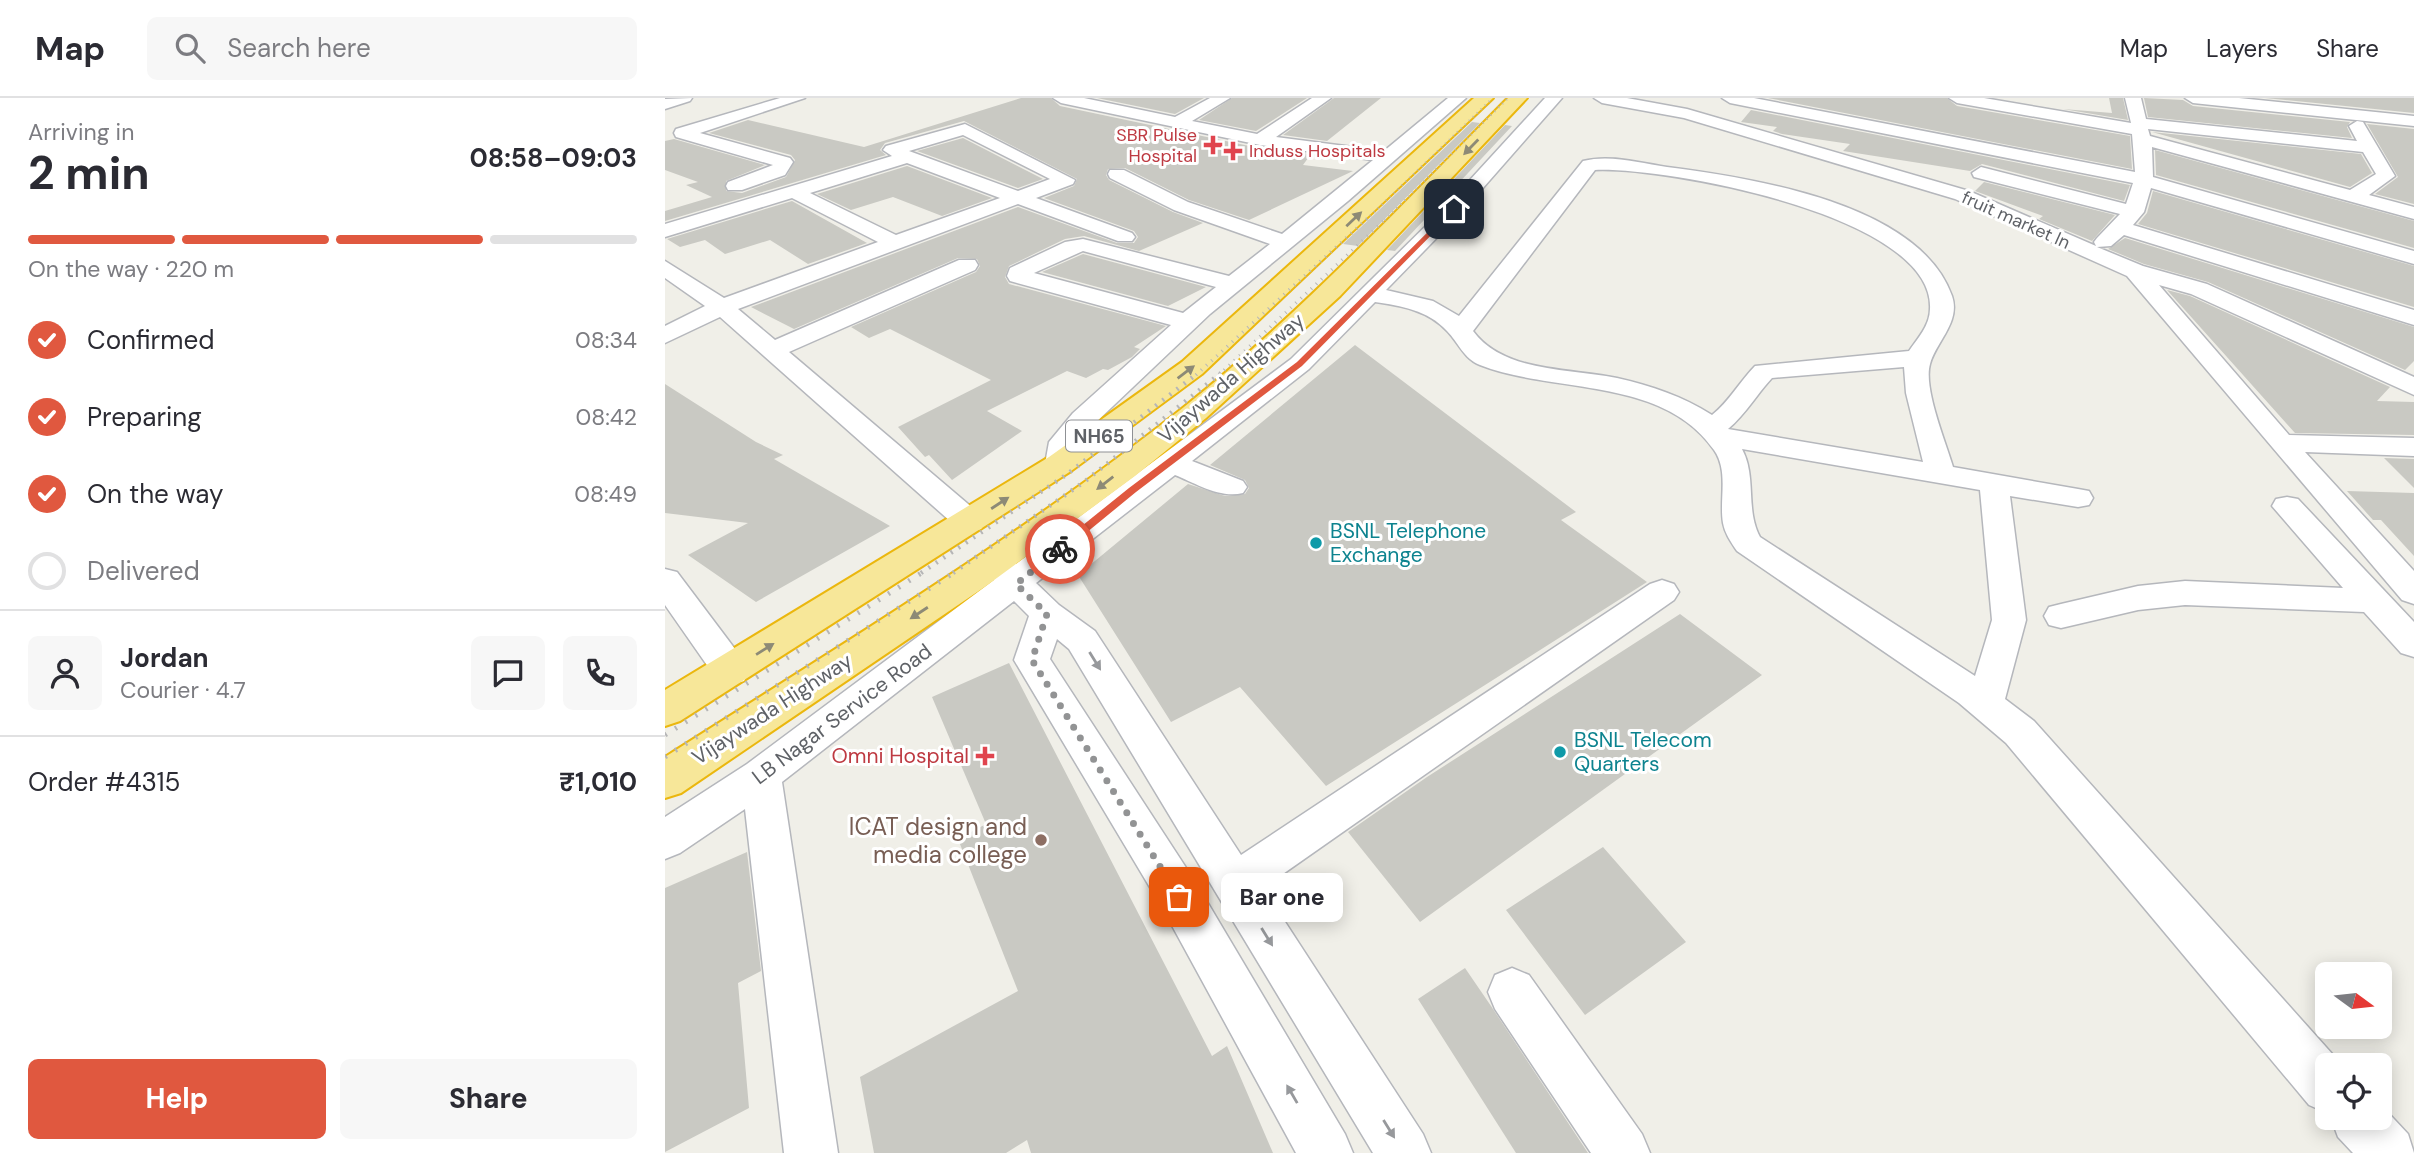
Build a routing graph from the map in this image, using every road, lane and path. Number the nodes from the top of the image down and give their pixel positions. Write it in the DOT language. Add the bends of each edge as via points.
graph roads {
  1 [pos="684,98"];
  2 [pos="797,98"];
  3 [pos="1061,98"];
  4 [pos="1140,98"];
  5 [pos="1221,98"];
  6 [pos="1324,98"];
  7 [pos="1458,98"];
  8 [pos="1484,98"];
  9 [pos="1518,98"];
  10 [pos="1554,98"];
  11 [pos="1602,98"];
  12 [pos="1730,98"];
  13 [pos="1957,98"];
  14 [pos="2064,98"];
  15 [pos="2133,98"];
  16 [pos="2193,98"];
  17 [pos="2371,98"];
  18 [pos="2008,102"];
  19 [pos="665,104"];
  20 [pos="1108,109"];
  21 [pos="1819,114"];
  22 [pos="2351,114"];
  23 [pos="2057,116"];
  24 [pos="2385,118"];
  25 [pos="2414,121"];
  26 [pos="1176,123"];
  27 [pos="2140,131"];
  28 [pos="1260,140"];
  29 [pos="1790,144"];
  30 [pos="2368,147"];
  31 [pos="2002,149"];
  32 [pos="1703,153"];
  33 [pos="908,157"];
  34 [pos="1387,157"];
  35 [pos="1981,173"];
  36 [pos="1117,174"];
  37 [pos="1690,176"];
  38 [pos="2145,180"];
  39 [pos="718,191"];
  40 [pos="794,192"];
  41 [pos="1962,195"];
  42 [pos="1017,197"];
  43 [pos="2353,197"];
  44 [pos="1342,198"];
  45 [pos="2414,213"];
  46 [pos="2128,220"];
  47 [pos="917,222"];
  48 [pos="665,231"];
  49 [pos="887,239"];
  50 [pos="1276,239"];
  51 [pos="2090,253"];
  52 [pos="2414,258"];
  53 [pos="967,265"];
  54 [pos="665,268"];
  55 [pos="2135,271"];
  56 [pos="1230,282"];
  57 [pos="1371,293"];
  58 [pos="665,300"];
  59 [pos="714,301"];
  60 [pos="2414,318"];
  61 [pos="1177,320"];
  62 [pos="1460,331"];
  63 [pos="665,336"];
  64 [pos="772,350"];
  65 [pos="1920,358"];
  66 [pos="2414,387"];
  67 [pos="1715,432"];
  68 [pos="2281,443"];
  69 [pos="2414,447"];
  70 [pos="1168,463"];
  71 [pos="1060,464"];
  72 [pos="1940,474"];
  73 [pos="1994,483"];
  74 [pos="1232,487"];
  75 [pos="2078,498"];
  76 [pos="2287,506"];
  77 [pos="970,522"];
  78 [pos="1006,573"];
  79 [pos="665,579"];
  80 [pos="1662,592"];
  81 [pos="2414,592"];
  82 [pos="2373,600"];
  83 [pos="1047,614"];
  84 [pos="2061,616"];
  85 [pos="2414,644"];
  86 [pos="731,671"];
  87 [pos="1985,704"];
  88 [pos="665,710"];
  89 [pos="761,776"];
  90 [pos="665,780"];
  91 [pos="665,840"];
  92 [pos="1233,883"];
  93 [pos="1512,992"];
  94 [pos="2315,1073"];
  95 [pos="2368,1130"];
  96 [pos="811,1153"];
  97 [pos="1326,1153"];
  98 [pos="1404,1153"];
  99 [pos="1623,1153"];
  100 [pos="2389,1153"];
  1 -- 19 [label="street"];
  2 -- 39 [label="street" via="682,133 784,162 779,171"];
  3 -- 20 [label="street"];
  4 -- 20 [label="street"];
  5 -- 26 [label="street"];
  6 -- 28 [label="street"];
  7 -- 34 [label="street"];
  71 -- 8 [label="highway, Vijaywada Highway / NH65, one-way" via="1192,368"];
  9 -- 78 [label="highway, Vijaywada Highway / NH65, one-way" via="1266,352 1069,512"];
  10 -- 57 [label="street, LB Nagar Service Road"];
  11 -- 29 [label="street, fruit market ln" via="1687,114"];
  12 -- 21 [label="street"];
  13 -- 18 [label="street"];
  14 -- 23 [label="street"];
  15 -- 27 [label="street"];
  16 -- 22 [label="street"];
  17 -- 24 [label="street"];
  18 -- 23 [label="street"];
  20 -- 26 [label="street"];
  21 -- 29 [label="street"];
  21 -- 31 [label="street"];
  22 -- 24 [label="street"];
  22 -- 30 [label="street"];
  23 -- 27 [label="street"];
  24 -- 25 [label="street"];
  26 -- 28 [label="street"];
  27 -- 30 [label="street"];
  27 -- 38 [label="street"];
  27 -- 43 [label="street"];
  28 -- 34 [label="street"];
  29 -- 41 [label="street, fruit market ln"];
  30 -- 43 [label="street" via="2386,176"];
  31 -- 35 [label="street"];
  31 -- 38 [label="street"];
  32 -- 37 [label="street"];
  33 -- 40 [label="street"];
  33 -- 42 [label="street"];
  33 -- 42 [label="street" via="892,150 965,129 1066,180"];
  34 -- 44 [label="street"];
  35 -- 41 [label="street"];
  35 -- 46 [label="street"];
  36 -- 50 [label="street" via="1181,206"];
  37 -- 62 [label="street" via="1599,164 1585,168"];
  37 -- 65 [label="street" via="1786,194 1882,233 1915,253 1927,266 1942,299 1938,331"];
  38 -- 46 [label="street"];
  38 -- 52 [label="street"];
  40 -- 48 [label="street"];
  40 -- 49 [label="street"];
  41 -- 51 [label="street, fruit market ln"];
  42 -- 49 [label="street"];
  42 -- 56 [label="street"];
  43 -- 45 [label="street"];
  44 -- 50 [label="street"];
  44 -- 50 [label="street" via="1319,198 1286,218"];
  46 -- 51 [label="street"];
  46 -- 60 [label="street"];
  47 -- 49 [label="street"];
  49 -- 59 [label="street"];
  50 -- 56 [label="street"];
  51 -- 55 [label="street, fruit market ln"];
  53 -- 64 [label="street"];
  54 -- 59 [label="street"];
  55 -- 66 [label="street, fruit market ln" via="2199,289"];
  55 -- 68 [label="street"];
  56 -- 61 [label="street"];
  56 -- 61 [label="street" via="1083,245 1018,273"];
  57 -- 62 [label="street" via="1427,307"];
  57 -- 70 [label="street, LB Nagar Service Road" via="1300,364"];
  58 -- 59 [label="street"];
  59 -- 63 [label="street"];
  59 -- 64 [label="street"];
  61 -- 71 [label="street" via="1063,442"];
  62 -- 67 [label="street" via="1476,354 1486,359 1642,393 1681,408"];
  64 -- 77 [label="street"];
  65 -- 67 [label="street" via="1764,371"];
  65 -- 72 [label="street" via="1916,371"];
  67 -- 72 [label="street"];
  67 -- 87 [label="street" via="1730,450 1737,471 1738,532 1748,544"];
  68 -- 69 [label="street"];
  68 -- 81 [label="street"];
  70 -- 74 [label="street"];
  70 -- 78 [label="street, LB Nagar Service Road"];
  77 -- 71 [label="highway, Vijaywada Highway / NH65, one-way"];
  72 -- 73 [label="street"];
  73 -- 75 [label="street"];
  73 -- 87 [label="street" via="2009,620"];
  76 -- 82 [label="street"];
  86 -- 77 [label="highway, Vijaywada Highway / NH65, one-way"];
  78 -- 83 [label="street"];
  78 -- 89 [label="street, LB Nagar Service Road"];
  78 -- 90 [label="highway, Vijaywada Highway / NH65, one-way"];
  79 -- 86 [label="street"];
  80 -- 92 [label="street"];
  82 -- 84 [label="street" via="2185,593 2138,598"];
  82 -- 85 [label="street"];
  83 -- 92 [label="street, one-way" via="1082,639"];
  97 -- 83 [label="street, one-way" via="1179,897 1032,660"];
  86 -- 88 [label="highway, Vijaywada Highway / NH65"];
  87 -- 94 [label="street" via="2020,732"];
  89 -- 91 [label="street, LB Nagar Service Road"];
  89 -- 96 [label="street"];
  92 -- 98 [label="street, one-way"];
  93 -- 99 [label="street"];
  95 -- 100 [label="street"];
}
